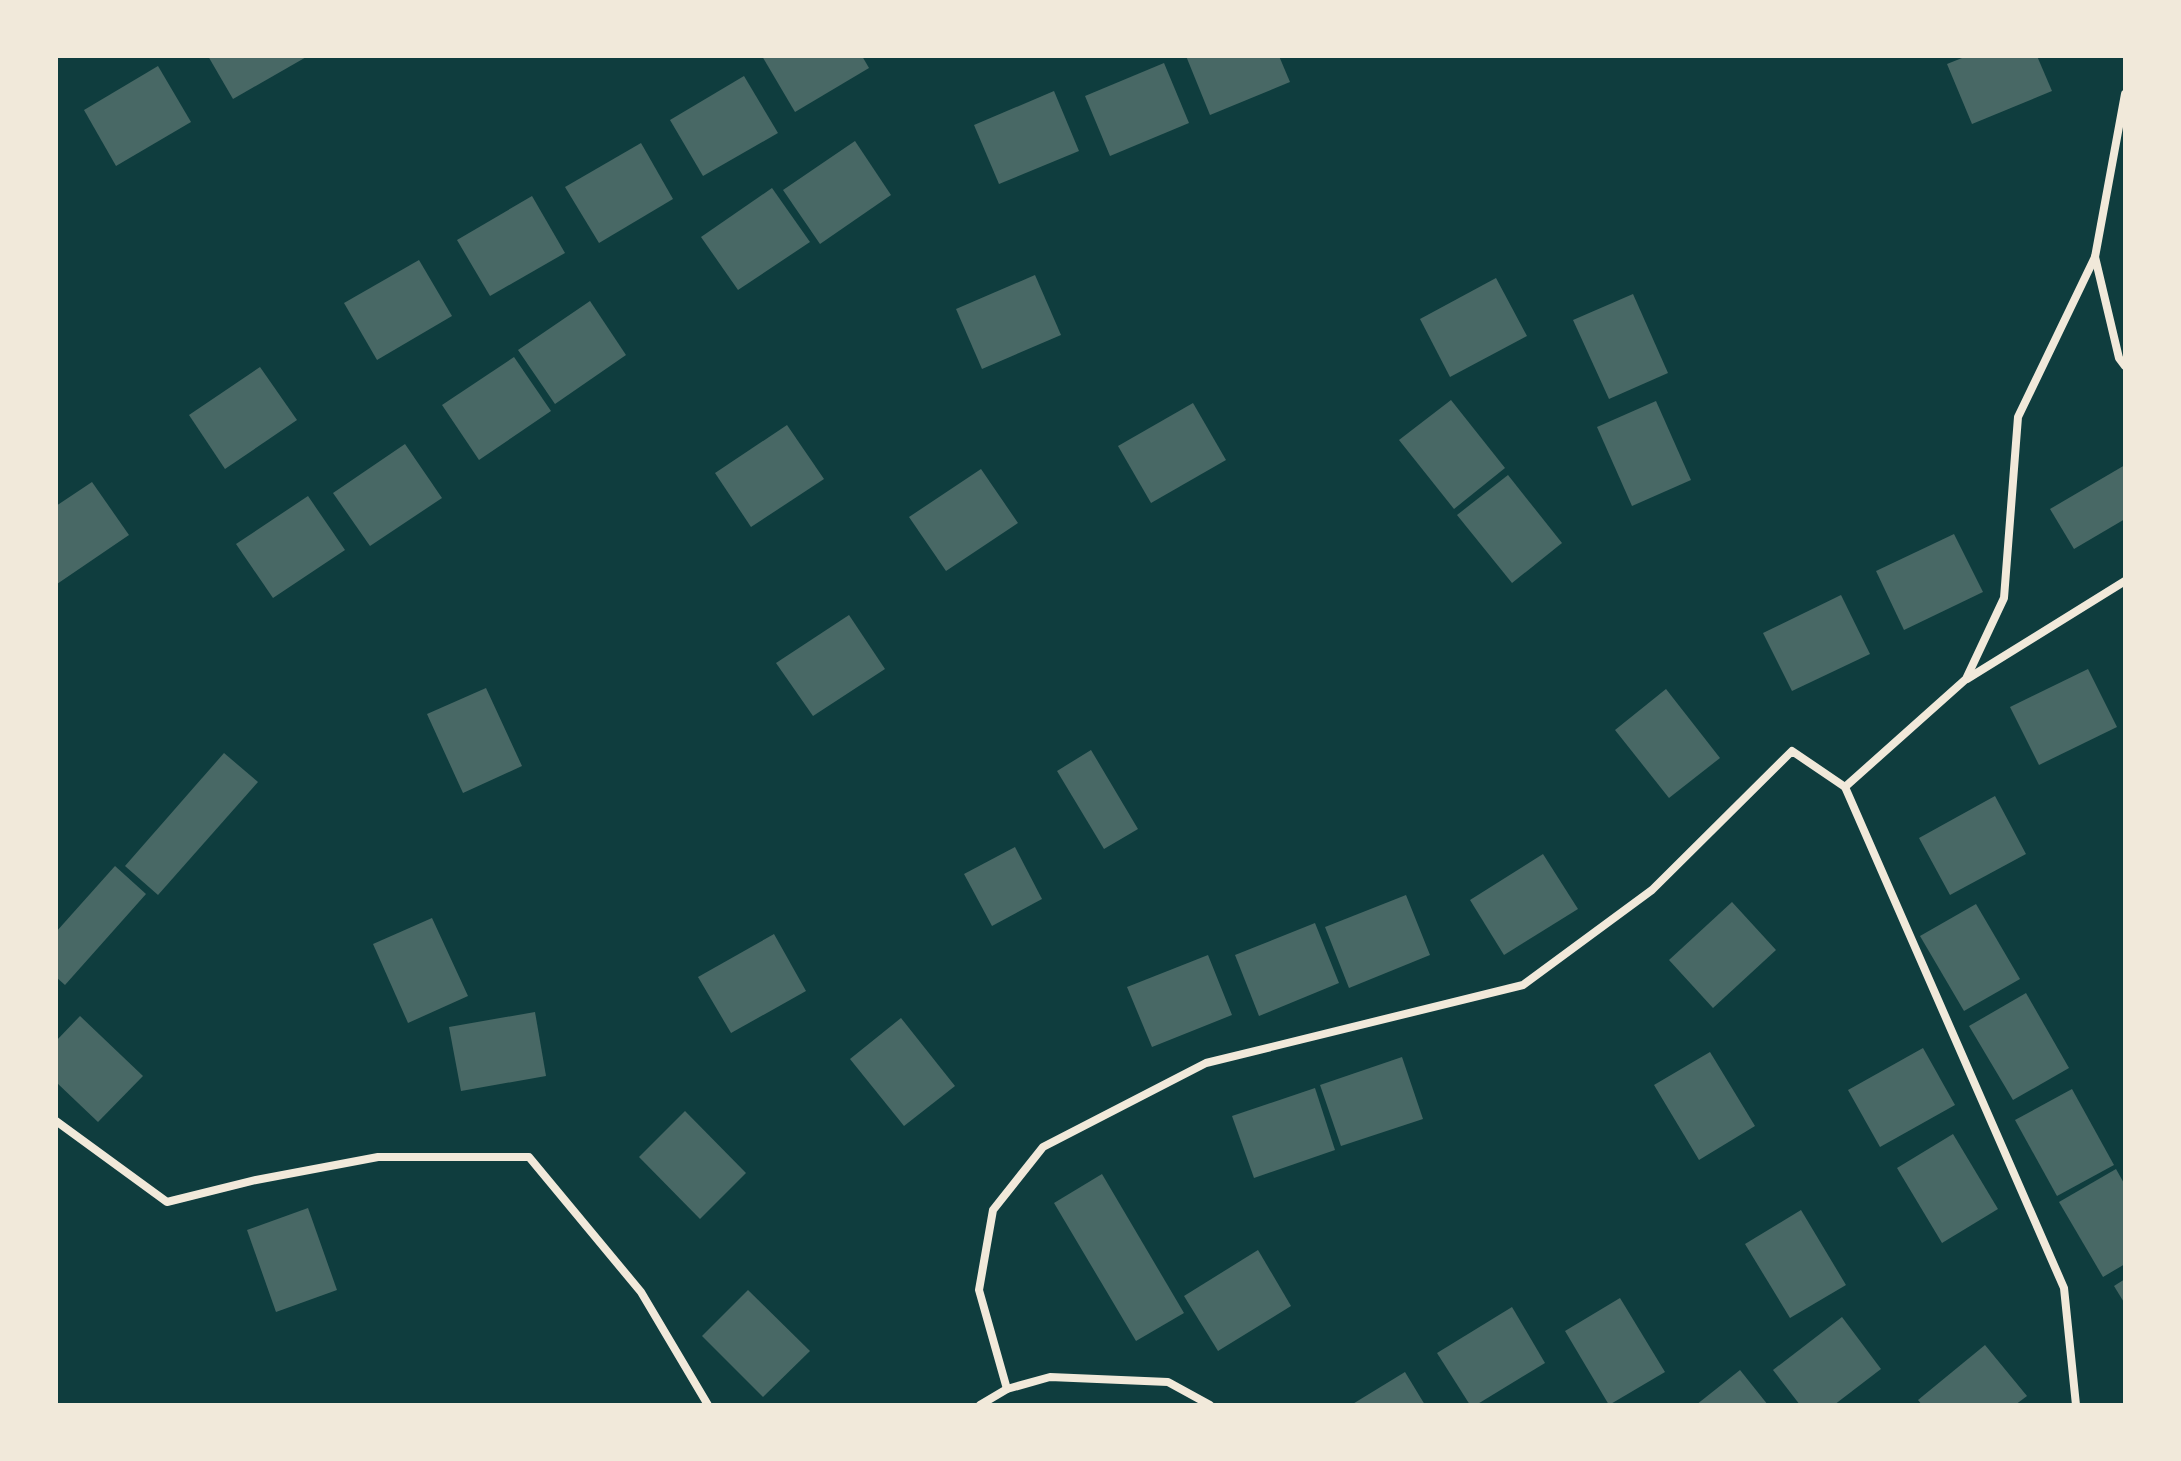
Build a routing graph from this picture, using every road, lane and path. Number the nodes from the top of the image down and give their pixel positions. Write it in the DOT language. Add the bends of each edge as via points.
graph roads {
  1 [pos="2125,94"];
  2 [pos="2095,257"];
  3 [pos="2125,366"];
  4 [pos="2125,581"];
  5 [pos="1966,679"];
  6 [pos="1845,787"];
  7 [pos="56,1121"];
  8 [pos="1007,1389"];
  9 [pos="708,1405"];
  10 [pos="980,1405"];
  11 [pos="1210,1405"];
  12 [pos="2076,1405"];
  1 -- 2 [label="street"];
  2 -- 3 [label="street"];
  2 -- 5 [label="street" via="2018,417 2004,598"];
  4 -- 5 [label="street"];
  5 -- 6 [label="street"];
  6 -- 8 [label="street" via="1792,751 1652,890 1523,985 1206,1063 1043,1147 993,1210 979,1290"];
  6 -- 12 [label="street" via="2064,1288"];
  7 -- 9 [label="street" via="167,1202 378,1157 529,1157 641,1292"];
  8 -- 10 [label="street"];
  8 -- 11 [label="street" via="1050,1377 1168,1382"];
}
